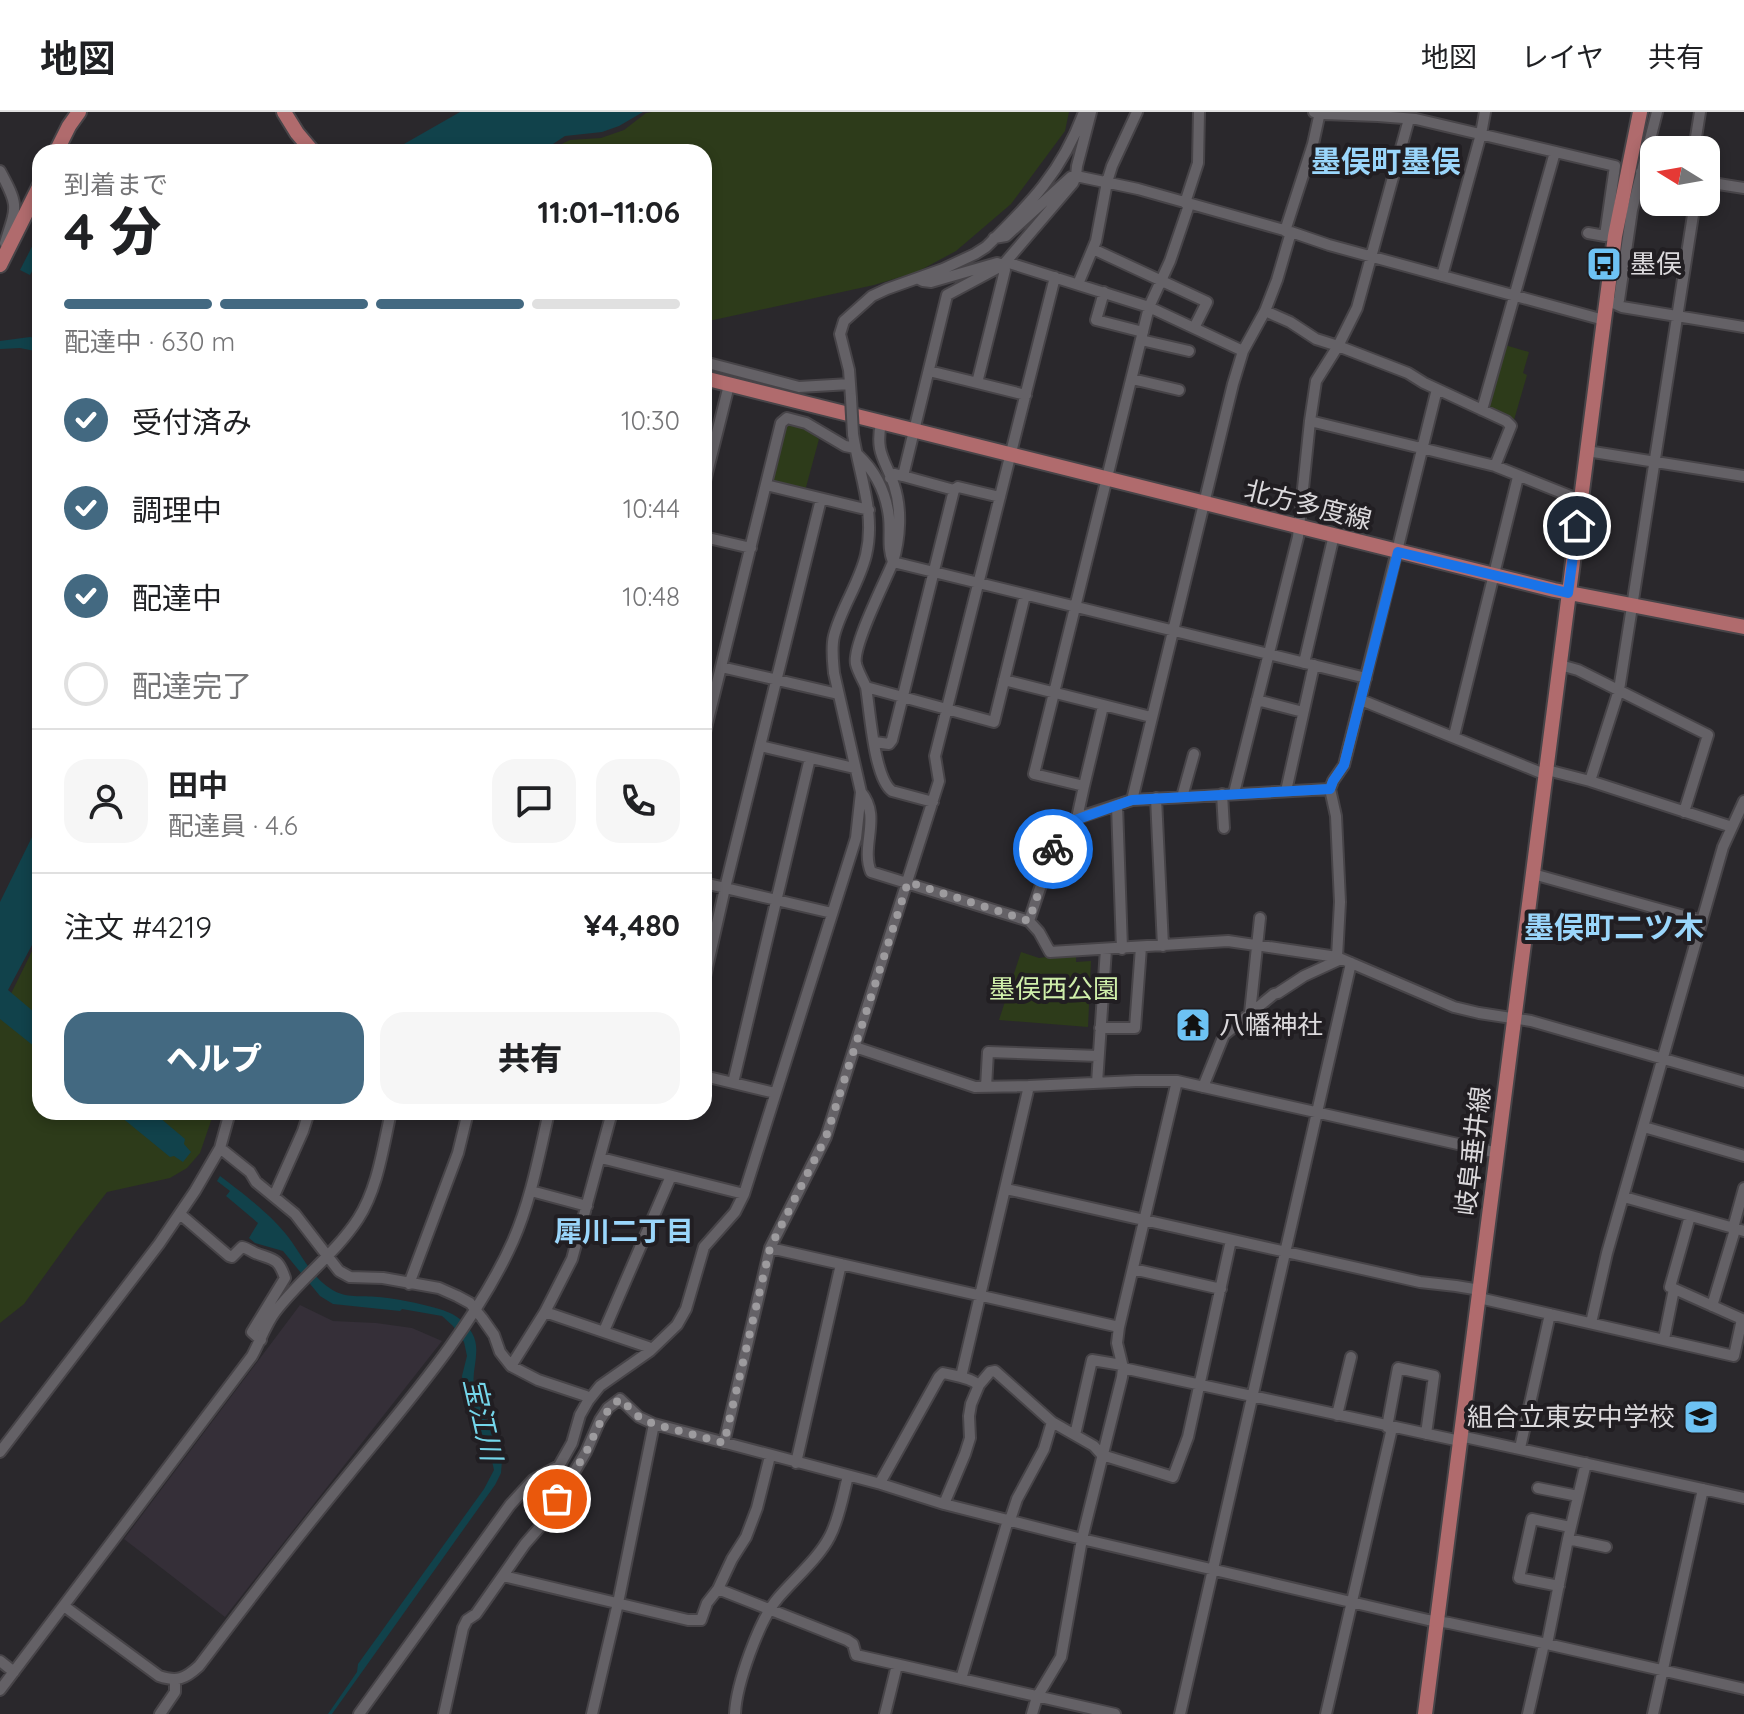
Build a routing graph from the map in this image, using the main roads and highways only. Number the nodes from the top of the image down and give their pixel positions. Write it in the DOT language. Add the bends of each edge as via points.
graph roads {
  1 [pos="79,112"];
  2 [pos="284,112"];
  3 [pos="1640,112"];
  4 [pos="60,144"];
  5 [pos="306,144"];
  6 [pos="32,201"];
  7 [pos="0,265"];
  8 [pos="712,380"];
  9 [pos="1568,593"];
  10 [pos="1744,627"];
  11 [pos="1425,1714"];
  1 -- 4 [label="main road"];
  2 -- 5 [label="main road"];
  3 -- 9 [label="main road" via="1615,236 1611,303 1604,320"];
  6 -- 7 [label="main road"];
  8 -- 9 [label="main road, 北方多度線"];
  9 -- 10 [label="main road, 北方多度線"];
  9 -- 11 [label="main road, 岐阜垂井線"];
}
